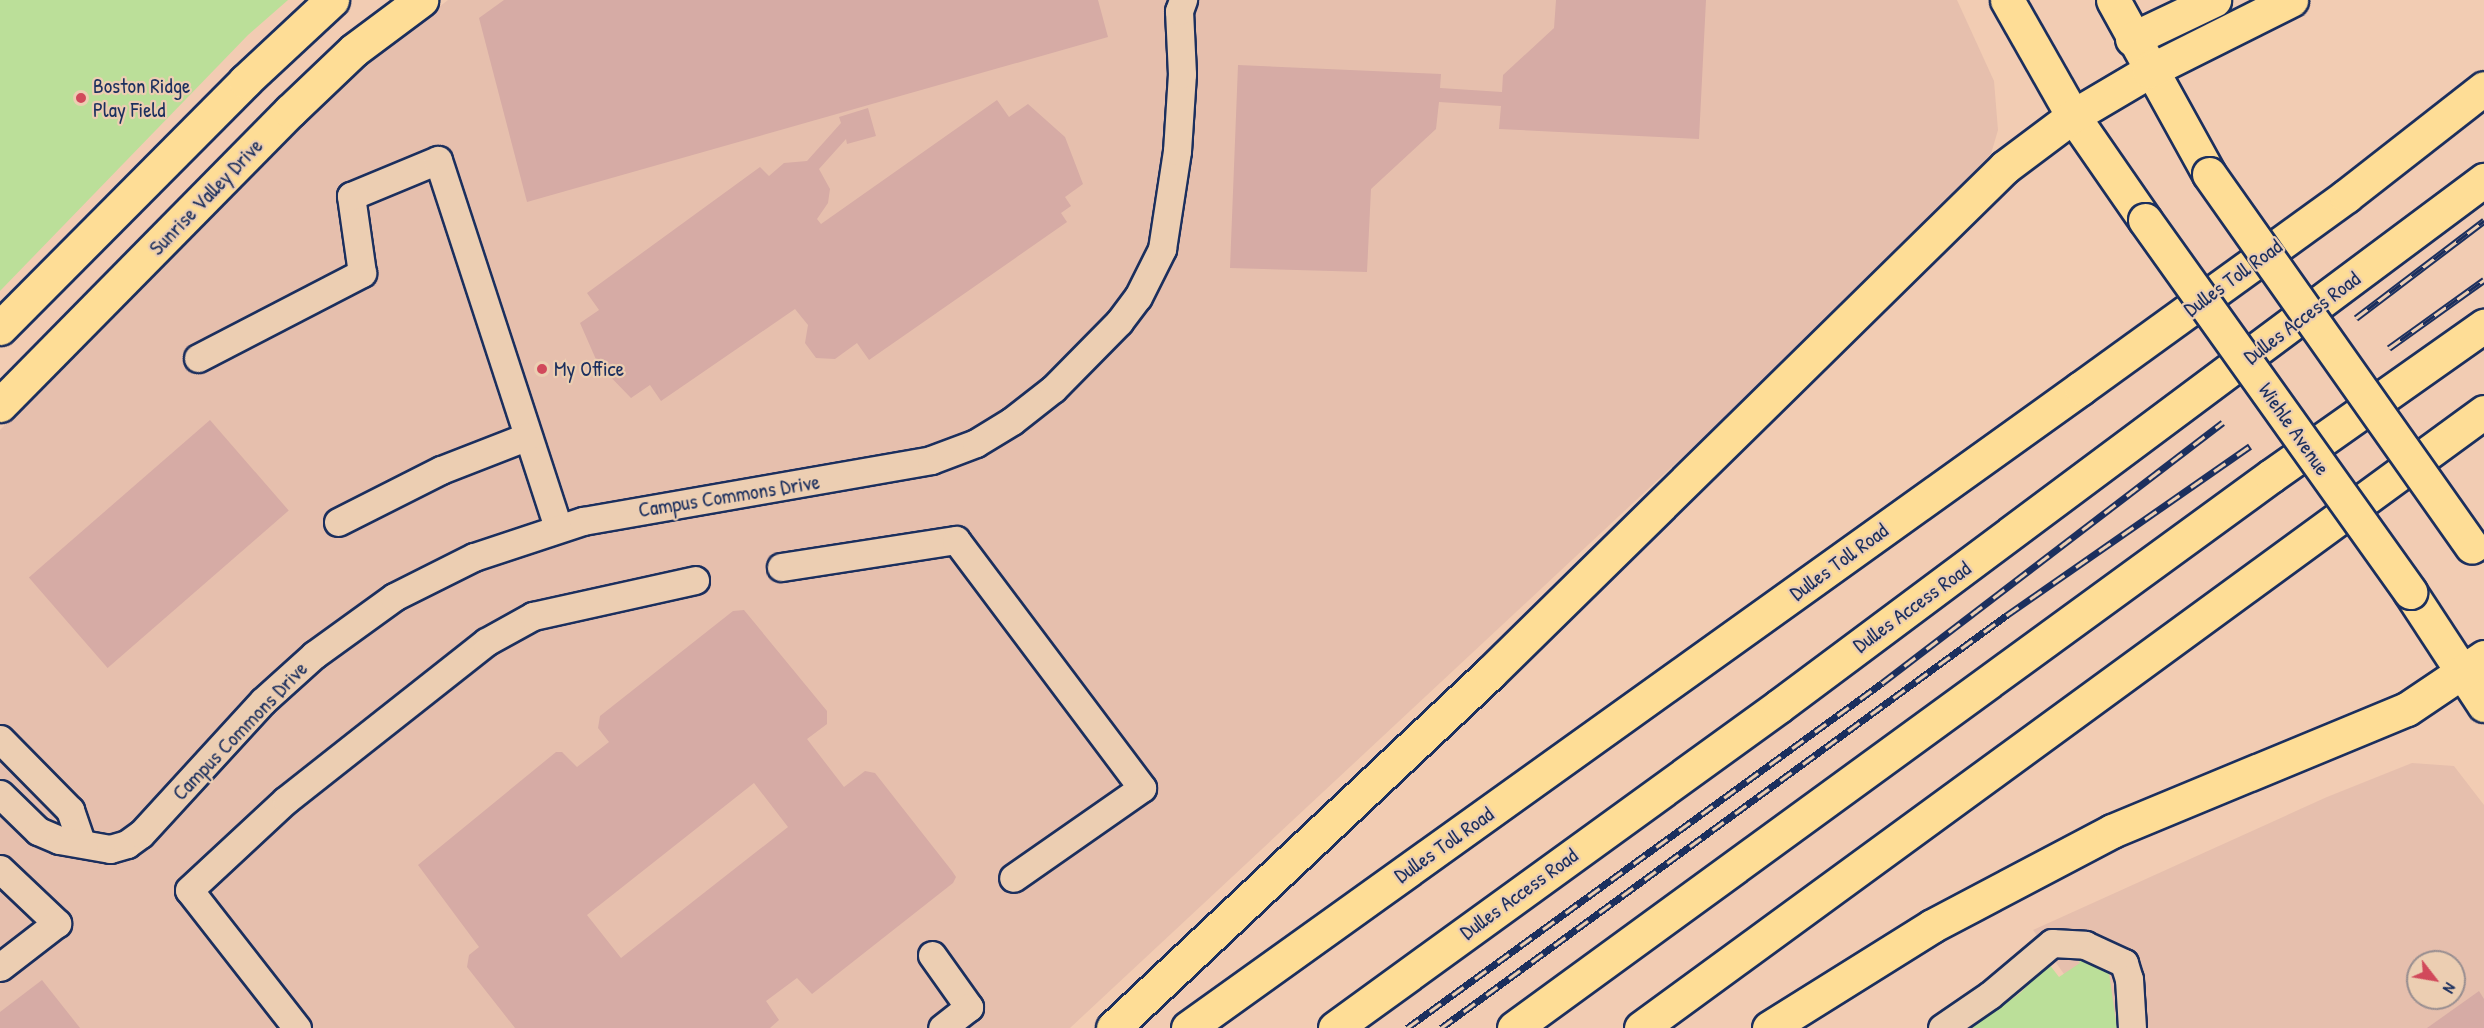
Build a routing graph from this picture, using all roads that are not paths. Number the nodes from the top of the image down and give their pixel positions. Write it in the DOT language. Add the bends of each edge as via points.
graph roads {
  1 [pos="332,0"];
  2 [pos="2007,0"];
  3 [pos="2113,0"];
  4 [pos="2214,0"];
  5 [pos="2290,0"];
  6 [pos="406,4"];
  7 [pos="1179,4"];
  8 [pos="2132,39"];
  9 [pos="2149,71"];
  10 [pos="2484,88"];
  11 [pos="2073,116"];
  12 [pos="2484,180"];
  13 [pos="2484,326"];
  14 [pos="0,328"];
  15 [pos="198,358"];
  16 [pos="0,405"];
  17 [pos="2484,412"];
  18 [pos="528,436"];
  19 [pos="338,522"];
  20 [pos="558,528"];
  21 [pos="2478,555"];
  22 [pos="781,567"];
  23 [pos="694,580"];
  24 [pos="2472,665"];
  25 [pos="2484,705"];
  26 [pos="0,739"];
  27 [pos="0,794"];
  28 [pos="81,842"];
  29 [pos="0,869"];
  30 [pos="1013,878"];
  31 [pos="932,955"];
  32 [pos="0,967"];
  33 [pos="297,1028"];
  34 [pos="942,1028"];
  35 [pos="1113,1028"];
  36 [pos="1188,1028"];
  37 [pos="1335,1028"];
  38 [pos="1514,1028"];
  39 [pos="1641,1028"];
  40 [pos="1769,1028"];
  41 [pos="1942,1028"];
  42 [pos="2132,1028"];
  1 -- 14 [label="main road" via="245,81"];
  2 -- 11 [label="main road, Wiehle Avenue"];
  3 -- 8 [label="main road"];
  4 -- 8 [label="main road"];
  5 -- 9 [label="main road"];
  6 -- 16 [label="main road, Sunrise Valley Drive" via="290,111"];
  7 -- 20 [label="street, Campus Commons Drive" via="1182,74 1177,151 1162,249 1152,273 1119,322 1053,389 1012,422 931,460"];
  8 -- 9 [label="main road"];
  9 -- 11 [label="main road"];
  9 -- 21 [label="main road, bridge" via="2209,174"];
  10 -- 36 [label="main road, Dulles Toll Road" via="2346,196"];
  11 -- 24 [label="main road, Wiehle Avenue, bridge" via="2410,592"];
  11 -- 35 [label="main road" via="2005,167 1490,674"];
  12 -- 37 [label="main road, Dulles Access Road" via="1798,692"];
  13 -- 38 [label="main road" via="2271,476"];
  15 -- 18 [label="street" via="362,273 351,196 438,160"];
  17 -- 39 [label="main road"];
  18 -- 19 [label="street" via="441,470"];
  18 -- 20 [label="street"];
  20 -- 28 [label="street, Campus Commons Drive" via="474,557 369,613 263,701 141,834 110,849"];
  22 -- 30 [label="street" via="957,540 1142,788"];
  23 -- 33 [label="street" via="533,616 486,642 286,800 189,890"];
  24 -- 25 [label="main road, Wiehle Avenue"];
  24 -- 40 [label="main road" via="2407,709 2112,831 1932,926"];
  26 -- 28 [label="street" via="70,810"];
  27 -- 28 [label="street, Campus Commons Drive" via="38,831 59,840"];
  29 -- 32 [label="street" via="57,922"];
  31 -- 34 [label="street" via="969,1007"];
  41 -- 42 [label="street" via="1990,995 2052,943 2085,945 2124,963 2129,979"];
}
